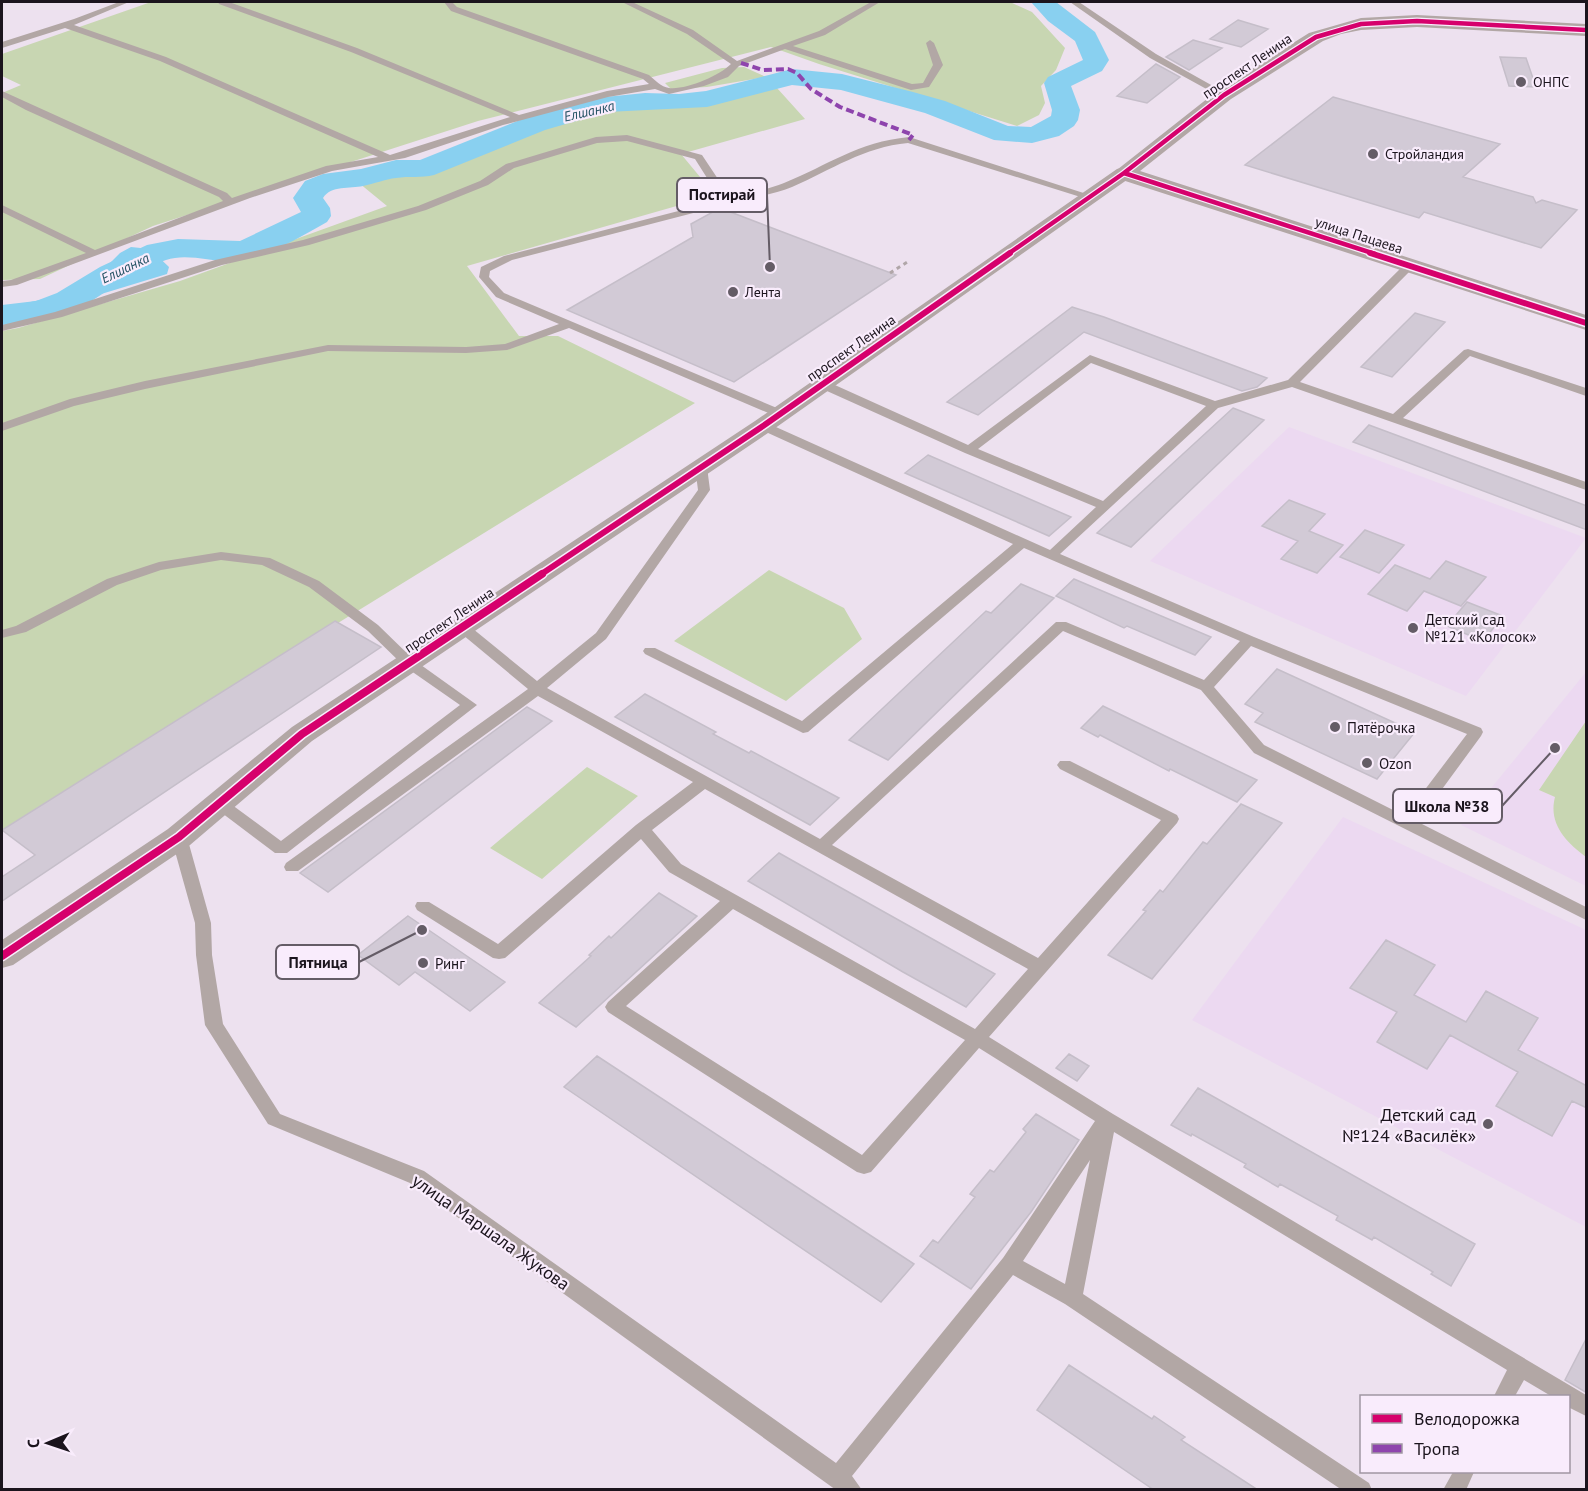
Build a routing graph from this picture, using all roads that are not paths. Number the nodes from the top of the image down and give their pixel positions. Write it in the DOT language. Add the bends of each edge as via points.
graph roads {
  1 [pos="125,2"];
  2 [pos="222,2"];
  3 [pos="448,2"];
  4 [pos="626,2"];
  5 [pos="876,2"];
  6 [pos="1074,2"];
  7 [pos="66,25"];
  8 [pos="1587,30"];
  9 [pos="930,43"];
  10 [pos="2,45"];
  11 [pos="786,47"];
  12 [pos="736,64"];
  13 [pos="656,86"];
  14 [pos="2,94"];
  15 [pos="1224,95"];
  16 [pos="519,118"];
  17 [pos="388,158"];
  18 [pos="1124,173"];
  19 [pos="1091,197"];
  20 [pos="727,201"];
  21 [pos="230,202"];
  22 [pos="763,207"];
  23 [pos="2,208"];
  24 [pos="95,254"];
  25 [pos="1410,266"];
  26 [pos="2,284"];
  27 [pos="1587,323"];
  28 [pos="567,325"];
  29 [pos="2,328"];
  30 [pos="1292,383"];
  31 [pos="822,384"];
  32 [pos="1587,392"];
  33 [pos="1214,405"];
  34 [pos="1396,418"];
  35 [pos="771,420"];
  36 [pos="2,426"];
  37 [pos="969,450"];
  38 [pos="701,467"];
  39 [pos="1587,486"];
  40 [pos="1105,506"];
  41 [pos="1022,543"];
  42 [pos="1052,555"];
  43 [pos="462,627"];
  44 [pos="2,634"];
  45 [pos="1249,640"];
  46 [pos="650,651"];
  47 [pos="409,663"];
  48 [pos="1206,687"];
  49 [pos="537,688"];
  50 [pos="1065,765"];
  51 [pos="704,782"];
  52 [pos="219,803"];
  53 [pos="1408,824"];
  54 [pos="642,829"];
  55 [pos="179,837"];
  56 [pos="823,845"];
  57 [pos="292,867"];
  58 [pos="731,901"];
  59 [pos="423,906"];
  60 [pos="1587,914"];
  61 [pos="2,957"];
  62 [pos="1040,967"];
  63 [pos="976,1039"];
  64 [pos="1107,1119"];
  65 [pos="1010,1264"];
  66 [pos="1072,1298"];
  67 [pos="1520,1366"];
  68 [pos="1505,1395"];
  69 [pos="1569,1395"];
  70 [pos="1570,1396"];
  71 [pos="1587,1406"];
  72 [pos="1463,1473"];
  73 [pos="844,1483"];
  74 [pos="1361,1490"];
  75 [pos="1454,1490"];
  1 -- 7 [label="lane"];
  2 -- 16 [label="lane" via="354,50"];
  3 -- 13 [label="lane" via="454,9 646,77"];
  4 -- 12 [label="lane" via="690,32"];
  5 -- 11 [label="lane" via="822,33"];
  6 -- 15 [label="lane" via="1153,56"];
  7 -- 10 [label="lane"];
  7 -- 17 [label="lane" via="163,59"];
  8 -- 15 [label="street, проспект Ленина" via="1427,21 1361,24 1316,37"];
  9 -- 11 [label="lane" via="938,65 926,85 911,87"];
  11 -- 12 [label="lane"];
  12 -- 13 [label="lane" via="725,75 701,84 669,91"];
  13 -- 16 [label="lane" via="607,94"];
  14 -- 21 [label="lane" via="51,120 223,195"];
  15 -- 18 [label="street, проспект Ленина"];
  16 -- 17 [label="lane"];
  17 -- 21 [label="lane" via="330,168"];
  18 -- 19 [label="street, проспект Ленина"];
  18 -- 25 [label="street, улица Пацаева"];
  19 -- 20 [label="lane" via="909,140 857,151 786,186"];
  19 -- 31 [label="street, проспект Ленина"];
  20 -- 22 [label="lane"];
  20 -- 28 [label="lane" via="508,258 485,269 484,277 500,295"];
  20 -- 29 [label="lane" via="699,157 627,138 596,140 510,166 484,183 422,208 305,243 219,262 58,315"];
  21 -- 24 [label="lane"];
  23 -- 24 [label="lane"];
  24 -- 26 [label="lane" via="13,284"];
  25 -- 27 [label="street, улица Пацаева"];
  25 -- 30 [label="lane"];
  28 -- 35 [label="lane"];
  28 -- 36 [label="lane" via="507,347 328,348 299,353 70,403"];
  30 -- 33 [label="lane"];
  30 -- 34 [label="lane"];
  31 -- 35 [label="street, проспект Ленина"];
  31 -- 37 [label="lane"];
  32 -- 34 [label="lane" via="1468,352"];
  33 -- 37 [label="lane" via="1090,358"];
  33 -- 40 [label="lane"];
  34 -- 39 [label="lane"];
  35 -- 38 [label="street, проспект Ленина"];
  35 -- 41 [label="lane"];
  37 -- 40 [label="lane"];
  38 -- 43 [label="street, проспект Ленина"];
  38 -- 49 [label="lane" via="704,490 601,636"];
  40 -- 42 [label="lane"];
  41 -- 42 [label="lane"];
  41 -- 46 [label="lane" via="803,728"];
  42 -- 45 [label="lane"];
  43 -- 47 [label="street, проспект Ленина"];
  43 -- 49 [label="lane"];
  44 -- 47 [label="lane" via="21,629 112,582 159,566 221,556 265,561 314,584 373,628"];
  45 -- 48 [label="lane"];
  45 -- 53 [label="lane" via="1476,732"];
  47 -- 52 [label="street, проспект Ленина" via="302,734"];
  47 -- 52 [label="lane" via="470,705 281,849"];
  48 -- 53 [label="lane" via="1259,749"];
  48 -- 56 [label="lane" via="1061,625"];
  49 -- 51 [label="lane"];
  49 -- 57 [label="lane"];
  50 -- 62 [label="lane" via="1171,819"];
  51 -- 54 [label="lane"];
  51 -- 56 [label="lane"];
  52 -- 55 [label="street, проспект Ленина"];
  53 -- 60 [label="lane"];
  54 -- 58 [label="lane" via="675,868"];
  54 -- 59 [label="lane" via="499,953"];
  55 -- 61 [label="street, проспект Ленина"];
  55 -- 73 [label="lane, улица Маршала Жукова" via="203,923 214,1025 274,1119 417,1177"];
  56 -- 62 [label="lane"];
  58 -- 63 [label="lane"];
  58 -- 63 [label="lane" via="614,1007 864,1166"];
  62 -- 63 [label="lane"];
  63 -- 64 [label="lane"];
  64 -- 65 [label="lane"];
  64 -- 66 [label="lane"];
  64 -- 67 [label="lane"];
  65 -- 66 [label="lane"];
  65 -- 73 [label="lane"];
  66 -- 74 [label="lane"];
  67 -- 68 [label="lane"];
  67 -- 69 [label="lane"];
  70 -- 71 [label="lane"];
  72 -- 75 [label="lane"];
}
